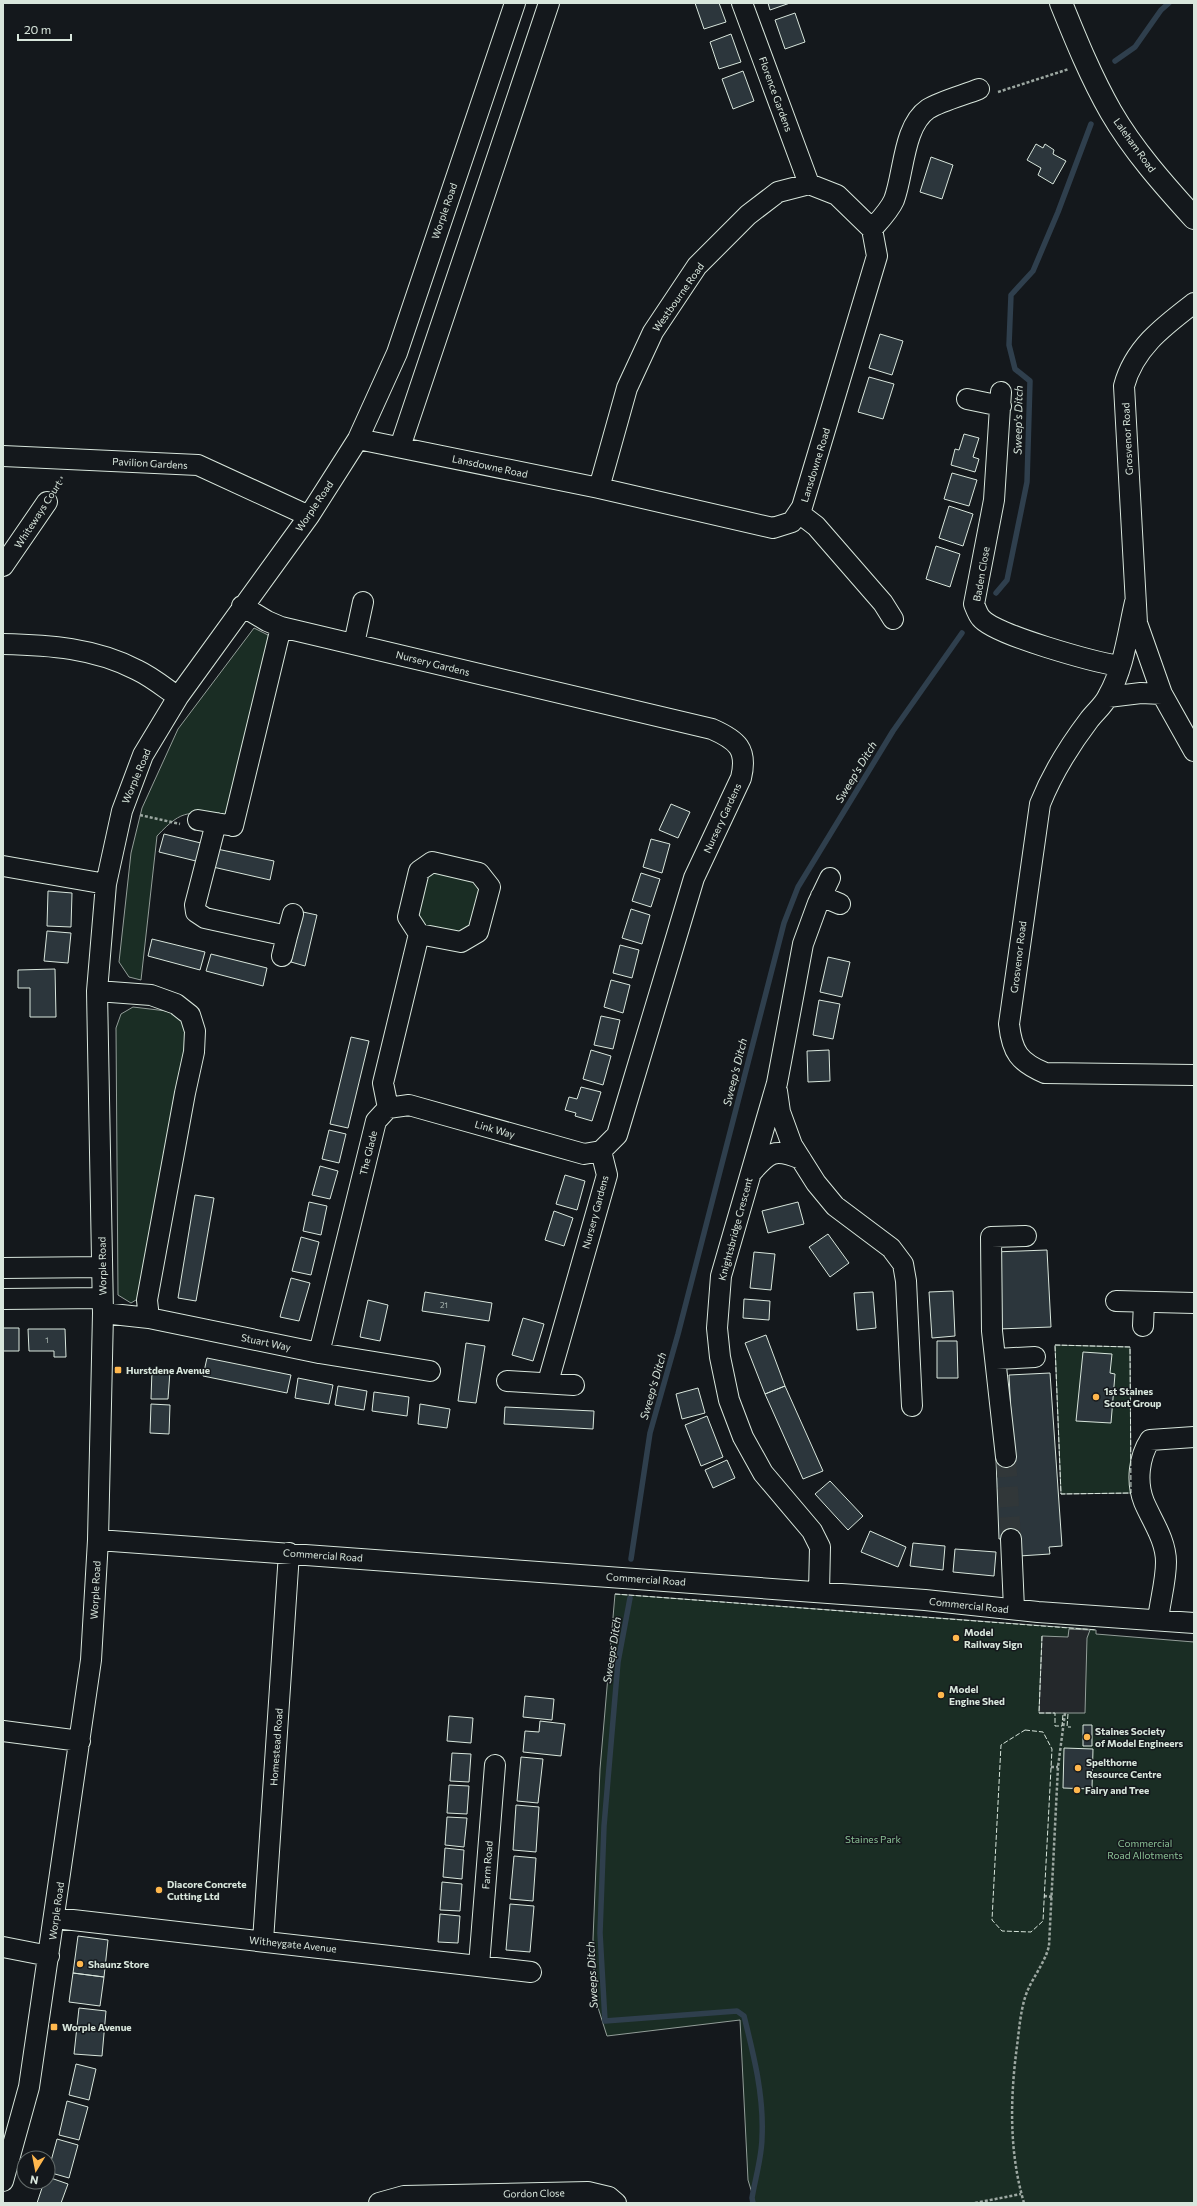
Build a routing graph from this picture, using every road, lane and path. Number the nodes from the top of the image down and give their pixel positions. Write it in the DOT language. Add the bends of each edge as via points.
graph roads {
  1 [pos="515,3"];
  2 [pos="549,3"];
  3 [pos="742,3"];
  4 [pos="1061,3"];
  5 [pos="1079,66"];
  6 [pos="979,89"];
  7 [pos="809,184"];
  8 [pos="1194,218"];
  9 [pos="872,229"];
  10 [pos="1194,303"];
  11 [pos="967,399"];
  12 [pos="358,439"];
  13 [pos="400,447"];
  14 [pos="3,456"];
  15 [pos="64,459"];
  16 [pos="599,488"];
  17 [pos="47,502"];
  18 [pos="799,513"];
  19 [pos="309,516"];
  20 [pos="3,566"];
  21 [pos="363,602"];
  22 [pos="1135,602"];
  23 [pos="242,606"];
  24 [pos="893,619"];
  25 [pos="281,627"];
  26 [pos="3,644"];
  27 [pos="354,644"];
  28 [pos="1119,666"];
  29 [pos="1162,694"];
  30 [pos="178,697"];
  31 [pos="1108,697"];
  32 [pos="1194,751"];
  33 [pos="122,811"];
  34 [pos="223,825"];
  35 [pos="3,866"];
  36 [pos="830,878"];
  37 [pos="106,884"];
  38 [pos="821,896"];
  39 [pos="840,904"];
  40 [pos="293,914"];
  41 [pos="419,934"];
  42 [pos="287,936"];
  43 [pos="282,956"];
  44 [pos="97,991"];
  45 [pos="1194,1075"];
  46 [pos="777,1083"];
  47 [pos="388,1108"];
  48 [pos="601,1151"];
  49 [pos="801,1159"];
  50 [pos="751,1173"];
  51 [pos="1026,1236"];
  52 [pos="102,1266"];
  53 [pos="3,1268"];
  54 [pos="3,1299"];
  55 [pos="1116,1301"];
  56 [pos="1144,1302"];
  57 [pos="1194,1303"];
  58 [pos="103,1305"];
  59 [pos="149,1318"];
  60 [pos="1144,1326"];
  61 [pos="319,1353"];
  62 [pos="1035,1357"];
  63 [pos="996,1359"];
  64 [pos="430,1371"];
  65 [pos="507,1381"];
  66 [pos="548,1382"];
  67 [pos="574,1385"];
  68 [pos="912,1406"];
  69 [pos="1194,1437"];
  70 [pos="1006,1457"];
  71 [pos="1011,1539"];
  72 [pos="98,1540"];
  73 [pos="289,1553"];
  74 [pos="819,1592"];
  75 [pos="1014,1609"];
  76 [pos="1158,1620"];
  77 [pos="1194,1623"];
  78 [pos="1065,1713"];
  79 [pos="3,1731"];
  80 [pos="80,1741"];
  81 [pos="495,1765"];
  82 [pos="1051,1767"];
  83 [pos="1058,1767"];
  84 [pos="1044,1896"];
  85 [pos="1053,1897"];
  86 [pos="55,1918"];
  87 [pos="263,1941"];
  88 [pos="3,1947"];
  89 [pos="50,1956"];
  90 [pos="479,1965"];
  91 [pos="531,1972"];
  92 [pos="4,2175"];
  93 [pos="1021,2194"];
  94 [pos="379,2203"];
  95 [pos="616,2203"];
  96 [pos="975,2203"];
  97 [pos="1024,2203"];
  1 -- 12 [label="street, Worple Road" via="396,353"];
  2 -- 13 [label="street"];
  3 -- 7 [label="street, Florence Gardens"];
  4 -- 5 [label="main road, Laleham Road"];
  5 -- 6 [label="path" via="991,94"];
  5 -- 8 [label="main road, Laleham Road" via="1130,141"];
  6 -- 9 [label="street" via="928,110 919,119 905,150 894,200"];
  7 -- 9 [label="street" via="836,195"];
  7 -- 16 [label="street, Westbourne Road" via="778,192 748,215 697,266 653,332 627,388"];
  9 -- 18 [label="street, Lansdowne Road" via="877,256"];
  10 -- 22 [label="street, Grosvenor Road" via="1157,332 1129,369 1124,386"];
  11 -- 28 [label="street, Baden Close" via="1001,399 994,500 974,604 981,618 990,626 1011,636"];
  12 -- 13 [label="street, Lansdowne Road"];
  12 -- 19 [label="street, Worple Road"];
  13 -- 16 [label="street, Lansdowne Road"];
  14 -- 15 [label="street, Pavilion Gardens"];
  15 -- 17 [label="path, Whiteways Court" via="62,478"];
  15 -- 19 [label="street, Pavilion Gardens" via="198,465"];
  16 -- 18 [label="street, Lansdowne Road" via="773,528 792,522"];
  17 -- 20 [label="street, Whiteways Court"];
  18 -- 24 [label="street" via="816,526 883,603"];
  19 -- 23 [label="street, Worple Road"];
  21 -- 27 [label="street"];
  22 -- 28 [label="street, Grosvenor Road"];
  22 -- 29 [label="street, Grosvenor Road" via="1137,623"];
  23 -- 25 [label="street, Nursery Gardens" via="267,622"];
  23 -- 30 [label="street, Worple Road"];
  25 -- 27 [label="street, Nursery Gardens"];
  25 -- 34 [label="street"];
  26 -- 30 [label="street" via="53,645 93,653 137,669"];
  27 -- 48 [label="street, Nursery Gardens" via="712,729 740,747 744,763 741,778 694,878 617,1134"];
  28 -- 31 [label="street, Grosvenor Road"];
  29 -- 31 [label="street" via="1141,693"];
  29 -- 32 [label="street, Grosvenor Road"];
  30 -- 33 [label="street, Worple Road" via="143,755"];
  31 -- 45 [label="street, Grosvenor Road" via="1052,778 1040,804 1009,1024 1010,1036 1013,1049 1019,1058 1045,1073"];
  33 -- 34 [label="path" via="196,828"];
  33 -- 37 [label="street, Worple Road"];
  34 -- 42 [label="street" via="194,905 196,912 205,918"];
  35 -- 37 [label="street"];
  36 -- 38 [label="street, Knightsbridge Crescent"];
  37 -- 44 [label="street, Worple Road"];
  38 -- 39 [label="street"];
  38 -- 46 [label="street, Knightsbridge Crescent" via="803,944"];
  40 -- 42 [label="street"];
  41 -- 41 [label="street" via="408,917 419,871 432,862 479,873 490,887 478,932 461,942"];
  41 -- 47 [label="street" via="383,1083"];
  42 -- 43 [label="street"];
  44 -- 52 [label="street, Worple Road"];
  44 -- 59 [label="street" via="151,995 176,1004 190,1015 195,1032 194,1052 147,1300"];
  46 -- 49 [label="street, Knightsbridge Crescent" via="780,1112 792,1145"];
  46 -- 50 [label="street, Knightsbridge Crescent"];
  47 -- 48 [label="street, Link Way" via="409,1105 584,1154"];
  47 -- 61 [label="street, The Glade" via="376,1121"];
  48 -- 66 [label="street, Nursery Gardens" via="607,1175"];
  49 -- 50 [label="street, Knightsbridge Crescent" via="783,1152 765,1156"];
  49 -- 68 [label="street, Knightsbridge Crescent" via="835,1206 891,1248 904,1264"];
  50 -- 74 [label="street, Knightsbridge Crescent" via="721,1276 717,1328 720,1357 729,1400 743,1437 763,1473 812,1531 820,1547"];
  51 -- 63 [label="street" via="991,1237 992,1331"];
  52 -- 53 [label="street"];
  52 -- 58 [label="street, Worple Road"];
  54 -- 58 [label="street"];
  55 -- 56 [label="street"];
  56 -- 57 [label="street"];
  56 -- 60 [label="street"];
  58 -- 59 [label="street, Stuart Way"];
  58 -- 72 [label="street, Worple Road"];
  59 -- 61 [label="street, Stuart Way"];
  61 -- 64 [label="street, Stuart Way"];
  62 -- 63 [label="street"];
  63 -- 70 [label="street"];
  65 -- 66 [label="street"];
  66 -- 67 [label="street"];
  69 -- 76 [label="street" via="1150,1440 1142,1451 1139,1472 1143,1501 1163,1543 1166,1562"];
  71 -- 75 [label="street"];
  72 -- 73 [label="street, Commercial Road"];
  72 -- 80 [label="street, Worple Road" via="91,1660"];
  73 -- 74 [label="street, Commercial Road"];
  73 -- 87 [label="street, Homestead Road"];
  74 -- 75 [label="street, Commercial Road"];
  75 -- 76 [label="street, Commercial Road"];
  76 -- 77 [label="street, Commercial Road"];
  78 -- 83 [label="path"];
  79 -- 80 [label="street"];
  80 -- 86 [label="street, Worple Road"];
  81 -- 90 [label="street, Farm Road"];
  82 -- 83 [label="path"];
  83 -- 85 [label="path"];
  84 -- 85 [label="path"];
  85 -- 93 [label="path" via="1049,1946 1024,2001 1015,2063 1012,2148"];
  86 -- 87 [label="street, Witheygate Avenue"];
  86 -- 89 [label="street, Worple Road"];
  87 -- 90 [label="street, Witheygate Avenue"];
  88 -- 89 [label="street"];
  89 -- 92 [label="street, Worple Road" via="30,2087"];
  90 -- 91 [label="street, Witheygate Avenue"];
  93 -- 96 [label="path"];
  93 -- 97 [label="path"];
  94 -- 95 [label="street, Gordon Close" via="404,2196 588,2192 609,2197"];
}
